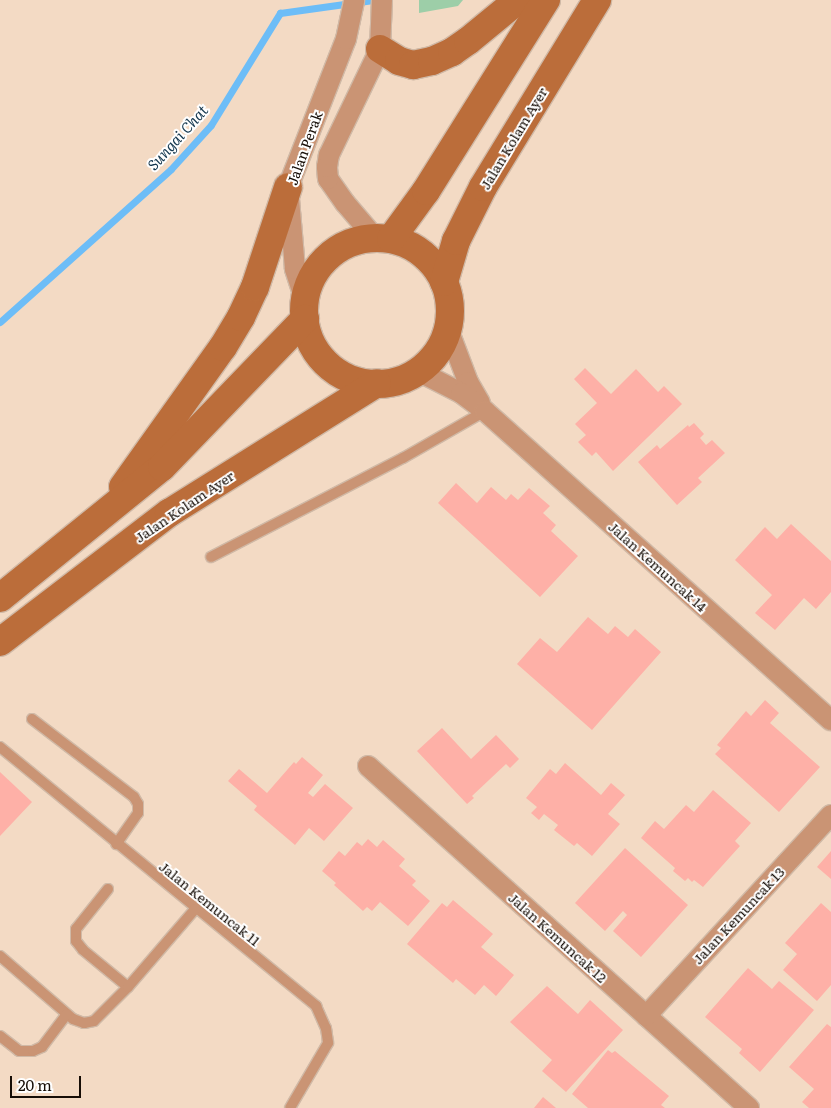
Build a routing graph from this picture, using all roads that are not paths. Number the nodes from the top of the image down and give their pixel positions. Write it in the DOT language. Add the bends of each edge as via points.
graph roads {
  1 [pos="354,0"];
  2 [pos="382,0"];
  3 [pos="518,0"];
  4 [pos="546,0"];
  5 [pos="596,0"];
  6 [pos="379,42"];
  7 [pos="288,187"];
  8 [pos="383,238"];
  9 [pos="444,282"];
  10 [pos="305,310"];
  11 [pos="448,329"];
  12 [pos="418,371"];
  13 [pos="377,383"];
  14 [pos="485,411"];
  15 [pos="103,515"];
  16 [pos="211,557"];
  17 [pos="0,598"];
  18 [pos="0,642"];
  19 [pos="32,719"];
  20 [pos="831,720"];
  21 [pos="0,747"];
  22 [pos="368,766"];
  23 [pos="831,815"];
  24 [pos="116,844"];
  25 [pos="108,889"];
  26 [pos="195,909"];
  27 [pos="0,956"];
  28 [pos="128,987"];
  29 [pos="67,1014"];
  30 [pos="646,1016"];
  31 [pos="0,1036"];
  32 [pos="290,1108"];
  33 [pos="749,1108"];
  1 -- 7 [label="street, Jalan Perak" via="346,39"];
  2 -- 6 [label="street, Jalan Perak"];
  3 -- 6 [label="main road" via="468,41 432,61 413,65 399,61"];
  4 -- 8 [label="main road" via="426,191"];
  5 -- 9 [label="main road, Jalan Kolam Ayer" via="483,187 456,241"];
  6 -- 8 [label="street, Jalan Perak" via="329,155 327,167 328,179 345,203"];
  7 -- 10 [label="street, Jalan Perak" via="295,269"];
  7 -- 15 [label="main road" via="255,286 241,317"];
  8 -- 9 [label="main road" via="408,245 423,254"];
  8 -- 10 [label="main road" via="355,241 321,263 310,281"];
  9 -- 11 [label="main road" via="450,313"];
  10 -- 13 [label="main road" via="313,344 329,365 351,378"];
  10 -- 15 [label="main road" via="162,467"];
  11 -- 12 [label="main road" via="441,346"];
  11 -- 14 [label="street, Jalan Kemuncak 14" via="468,382"];
  12 -- 13 [label="main road" via="392,382"];
  12 -- 14 [label="street, Jalan Kemuncak 14" via="461,393"];
  13 -- 18 [label="main road, Jalan Kolam Ayer" via="169,513"];
  14 -- 16 [label="lane" via="403,458"];
  14 -- 20 [label="street, Jalan Kemuncak 14"];
  15 -- 17 [label="main road"];
  19 -- 24 [label="lane" via="134,797 138,813"];
  21 -- 24 [label="lane, Jalan Kemuncak 11"];
  22 -- 30 [label="street, Jalan Kemuncak 12"];
  23 -- 30 [label="street, Jalan Kemuncak 13"];
  24 -- 26 [label="lane, Jalan Kemuncak 11"];
  25 -- 28 [label="lane" via="76,930 76,941"];
  26 -- 28 [label="lane"];
  26 -- 32 [label="lane, Jalan Kemuncak 11" via="316,1006 326,1028 328,1043"];
  27 -- 29 [label="lane"];
  28 -- 29 [label="lane" via="94,1022 84,1023"];
  29 -- 31 [label="lane" via="42,1046 33,1051 19,1050"];
  30 -- 33 [label="street, Jalan Kemuncak 12"];
}
